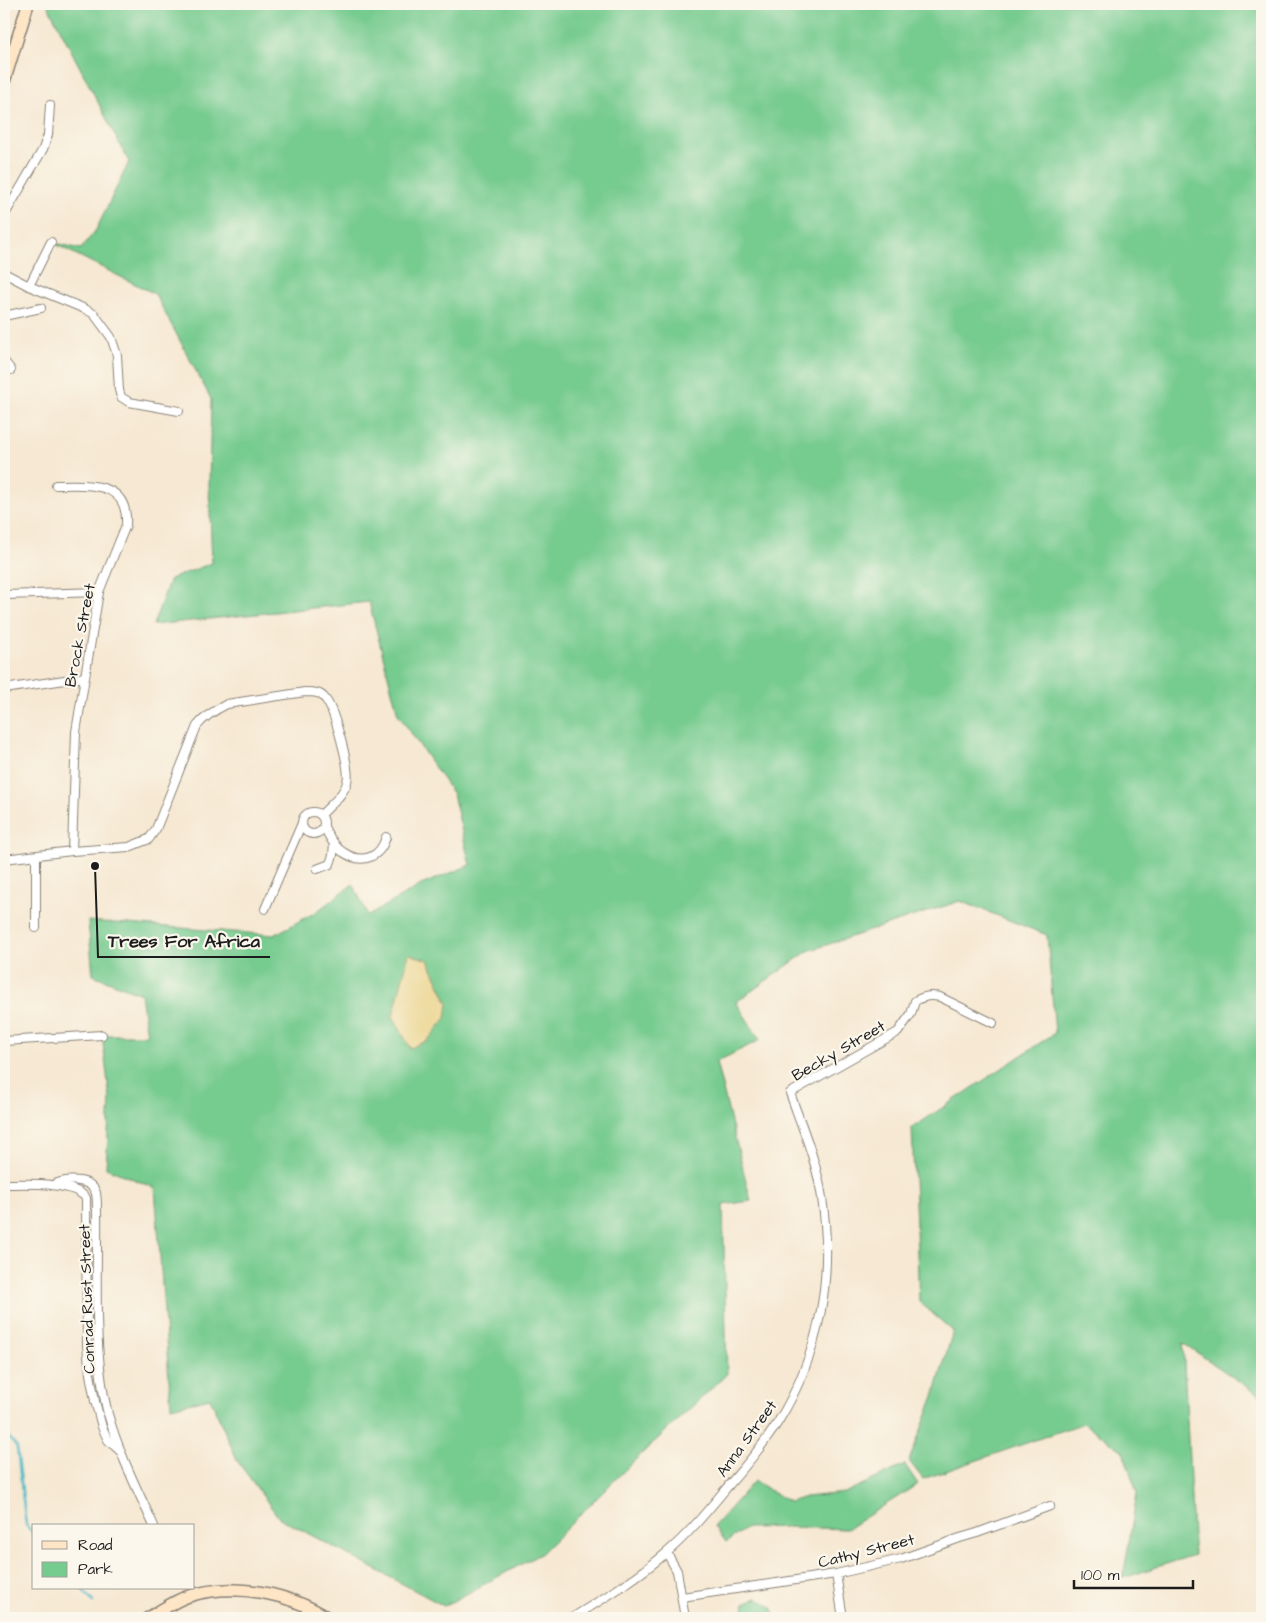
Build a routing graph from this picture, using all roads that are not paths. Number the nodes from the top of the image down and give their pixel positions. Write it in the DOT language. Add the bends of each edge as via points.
graph roads {
  1 [pos="28,4"];
  2 [pos="4,82"];
  3 [pos="50,105"];
  4 [pos="4,216"];
  5 [pos="51,242"];
  6 [pos="4,273"];
  7 [pos="29,286"];
  8 [pos="41,308"];
  9 [pos="4,316"];
  10 [pos="4,361"];
  11 [pos="11,370"];
  12 [pos="179,411"];
  13 [pos="56,484"];
  14 [pos="99,592"];
  15 [pos="4,595"];
  16 [pos="85,677"];
  17 [pos="4,690"];
  18 [pos="321,815"];
  19 [pos="302,823"];
  20 [pos="324,827"];
  21 [pos="386,837"];
  22 [pos="334,843"];
  23 [pos="72,851"];
  24 [pos="36,856"];
  25 [pos="4,859"];
  26 [pos="317,869"];
  27 [pos="265,909"];
  28 [pos="36,928"];
  29 [pos="993,1023"];
  30 [pos="102,1035"];
  31 [pos="4,1041"];
  32 [pos="790,1093"];
  33 [pos="4,1184"];
  34 [pos="53,1185"];
  35 [pos="119,1450"];
  36 [pos="1050,1506"];
  37 [pos="153,1524"];
  38 [pos="667,1553"];
  39 [pos="836,1574"];
  40 [pos="185,1592"];
  41 [pos="682,1597"];
  42 [pos="148,1618"];
  43 [pos="328,1618"];
  44 [pos="572,1618"];
  45 [pos="685,1618"];
  46 [pos="843,1618"];
  1 -- 2 [label="street"];
  3 -- 4 [label="street" via="48,135 43,149"];
  5 -- 7 [label="street"];
  6 -- 7 [label="street"];
  7 -- 12 [label="street" via="86,309 100,320 111,336 117,355 122,397 129,402"];
  8 -- 9 [label="street"];
  10 -- 11 [label="street"];
  13 -- 14 [label="street, Brock Street" via="99,486 114,493 124,504 126,525"];
  14 -- 15 [label="street"];
  14 -- 16 [label="street, Brock Street"];
  16 -- 17 [label="street"];
  16 -- 23 [label="street, Brock Street" via="76,732"];
  18 -- 19 [label="street" via="306,814"];
  18 -- 20 [label="street"];
  18 -- 23 [label="street" via="344,790 349,772 327,701 317,692 305,692 227,704 210,714 197,726 156,830 149,839 129,847"];
  19 -- 20 [label="street" via="304,830 311,834 319,833"];
  19 -- 27 [label="street"];
  20 -- 22 [label="street"];
  21 -- 22 [label="street" via="382,848 370,857 351,856 341,852"];
  22 -- 26 [label="street" via="330,864"];
  23 -- 24 [label="street"];
  24 -- 25 [label="street"];
  24 -- 28 [label="street"];
  29 -- 32 [label="street, Becky Street" via="940,997 924,996 915,1002 898,1032"];
  30 -- 31 [label="street"];
  32 -- 38 [label="street, Anna Street" via="822,1196 826,1283 821,1315 808,1360 778,1422 701,1518"];
  33 -- 34 [label="street"];
  34 -- 35 [label="street, Conrad Rust Street" via="78,1190 86,1198 90,1374 102,1427 108,1440"];
  34 -- 35 [label="street, Conrad Rust Street" via="81,1181 96,1192 100,1366 108,1415"];
  35 -- 37 [label="street, Conrad Rust Street"];
  36 -- 39 [label="street, Cathy Street" via="901,1559"];
  38 -- 41 [label="street" via="677,1571"];
  38 -- 44 [label="street, Anna Street"];
  39 -- 41 [label="street, Cathy Street"];
  39 -- 46 [label="street"];
  40 -- 42 [label="street"];
  40 -- 43 [label="street" via="239,1589 277,1596"];
  41 -- 45 [label="street"];
}
